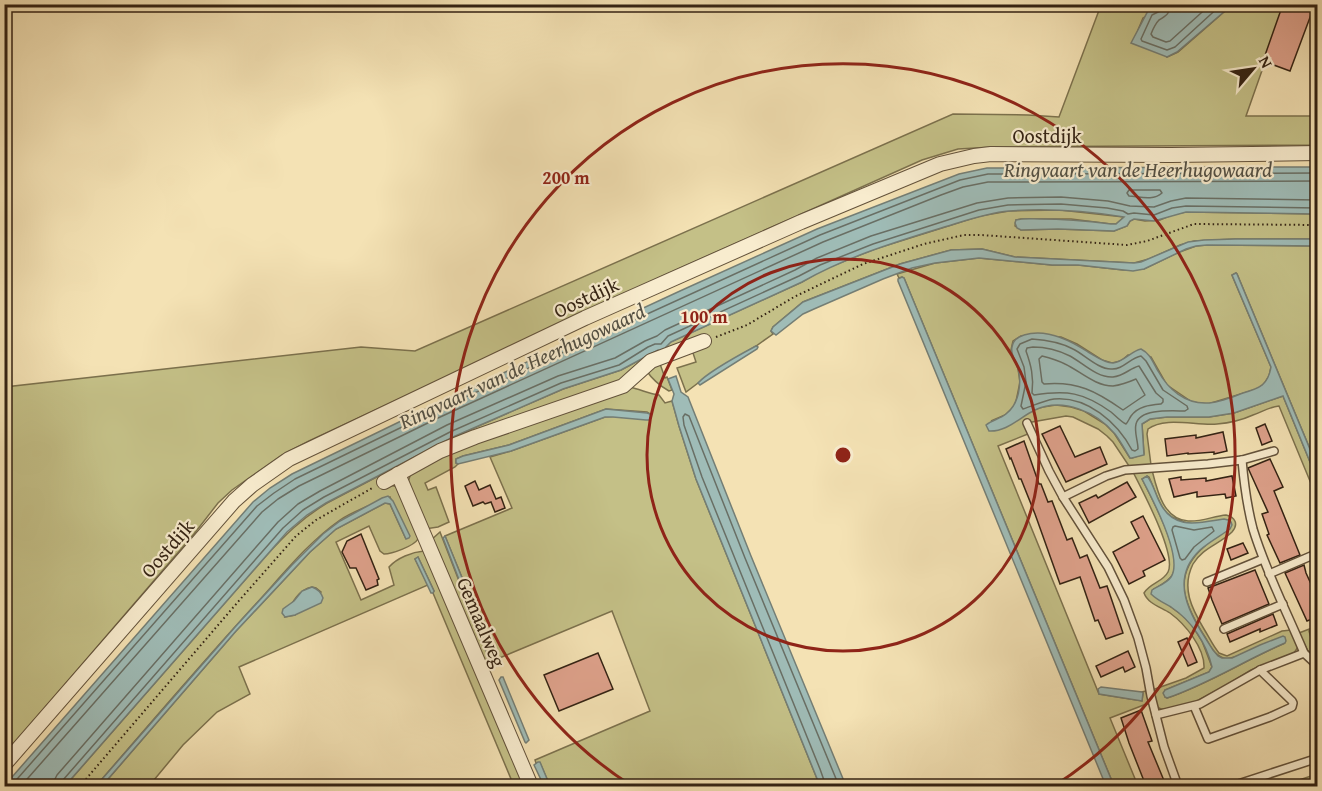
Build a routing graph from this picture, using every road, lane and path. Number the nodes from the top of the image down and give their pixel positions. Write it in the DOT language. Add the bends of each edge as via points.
graph roads {
  1 [pos="1317,153"];
  2 [pos="1317,225"];
  3 [pos="704,341"];
  4 [pos="1027,423"];
  5 [pos="1274,452"];
  6 [pos="1242,460"];
  7 [pos="398,474"];
  8 [pos="384,482"];
  9 [pos="1063,497"];
  10 [pos="1317,553"];
  11 [pos="1263,558"];
  12 [pos="1269,574"];
  13 [pos="1207,582"];
  14 [pos="1283,604"];
  15 [pos="1224,629"];
  16 [pos="1304,653"];
  17 [pos="1317,666"];
  18 [pos="1260,669"];
  19 [pos="1194,706"];
  20 [pos="1156,715"];
  21 [pos="1317,758"];
  22 [pos="4,765"];
  23 [pos="80,786"];
  24 [pos="531,786"];
  25 [pos="1178,786"];
  26 [pos="1232,786"];
  1 -- 22 [label="street, Oostdijk" via="991,154 956,160 801,222 585,318 299,455 252,485"];
  2 -- 3 [label="path" via="1194,224 1127,245 981,235 946,238 863,264 747,325"];
  3 -- 7 [label="street" via="651,361 623,386 475,437"];
  4 -- 9 [label="lane"];
  5 -- 6 [label="lane"];
  6 -- 9 [label="lane" via="1125,470"];
  6 -- 11 [label="lane" via="1247,500"];
  7 -- 8 [label="street"];
  7 -- 24 [label="street, Gemaalweg"];
  8 -- 23 [label="path" via="316,520 296,536"];
  9 -- 20 [label="lane" via="1108,567 1124,600 1141,646"];
  10 -- 12 [label="lane"];
  11 -- 12 [label="lane"];
  11 -- 13 [label="lane"];
  12 -- 14 [label="lane"];
  14 -- 15 [label="lane"];
  14 -- 16 [label="lane"];
  16 -- 17 [label="lane"];
  16 -- 18 [label="lane"];
  18 -- 19 [label="lane"];
  18 -- 19 [label="lane" via="1293,703 1292,707 1208,739"];
  19 -- 20 [label="lane"];
  20 -- 25 [label="lane"];
  21 -- 26 [label="lane"];
}
